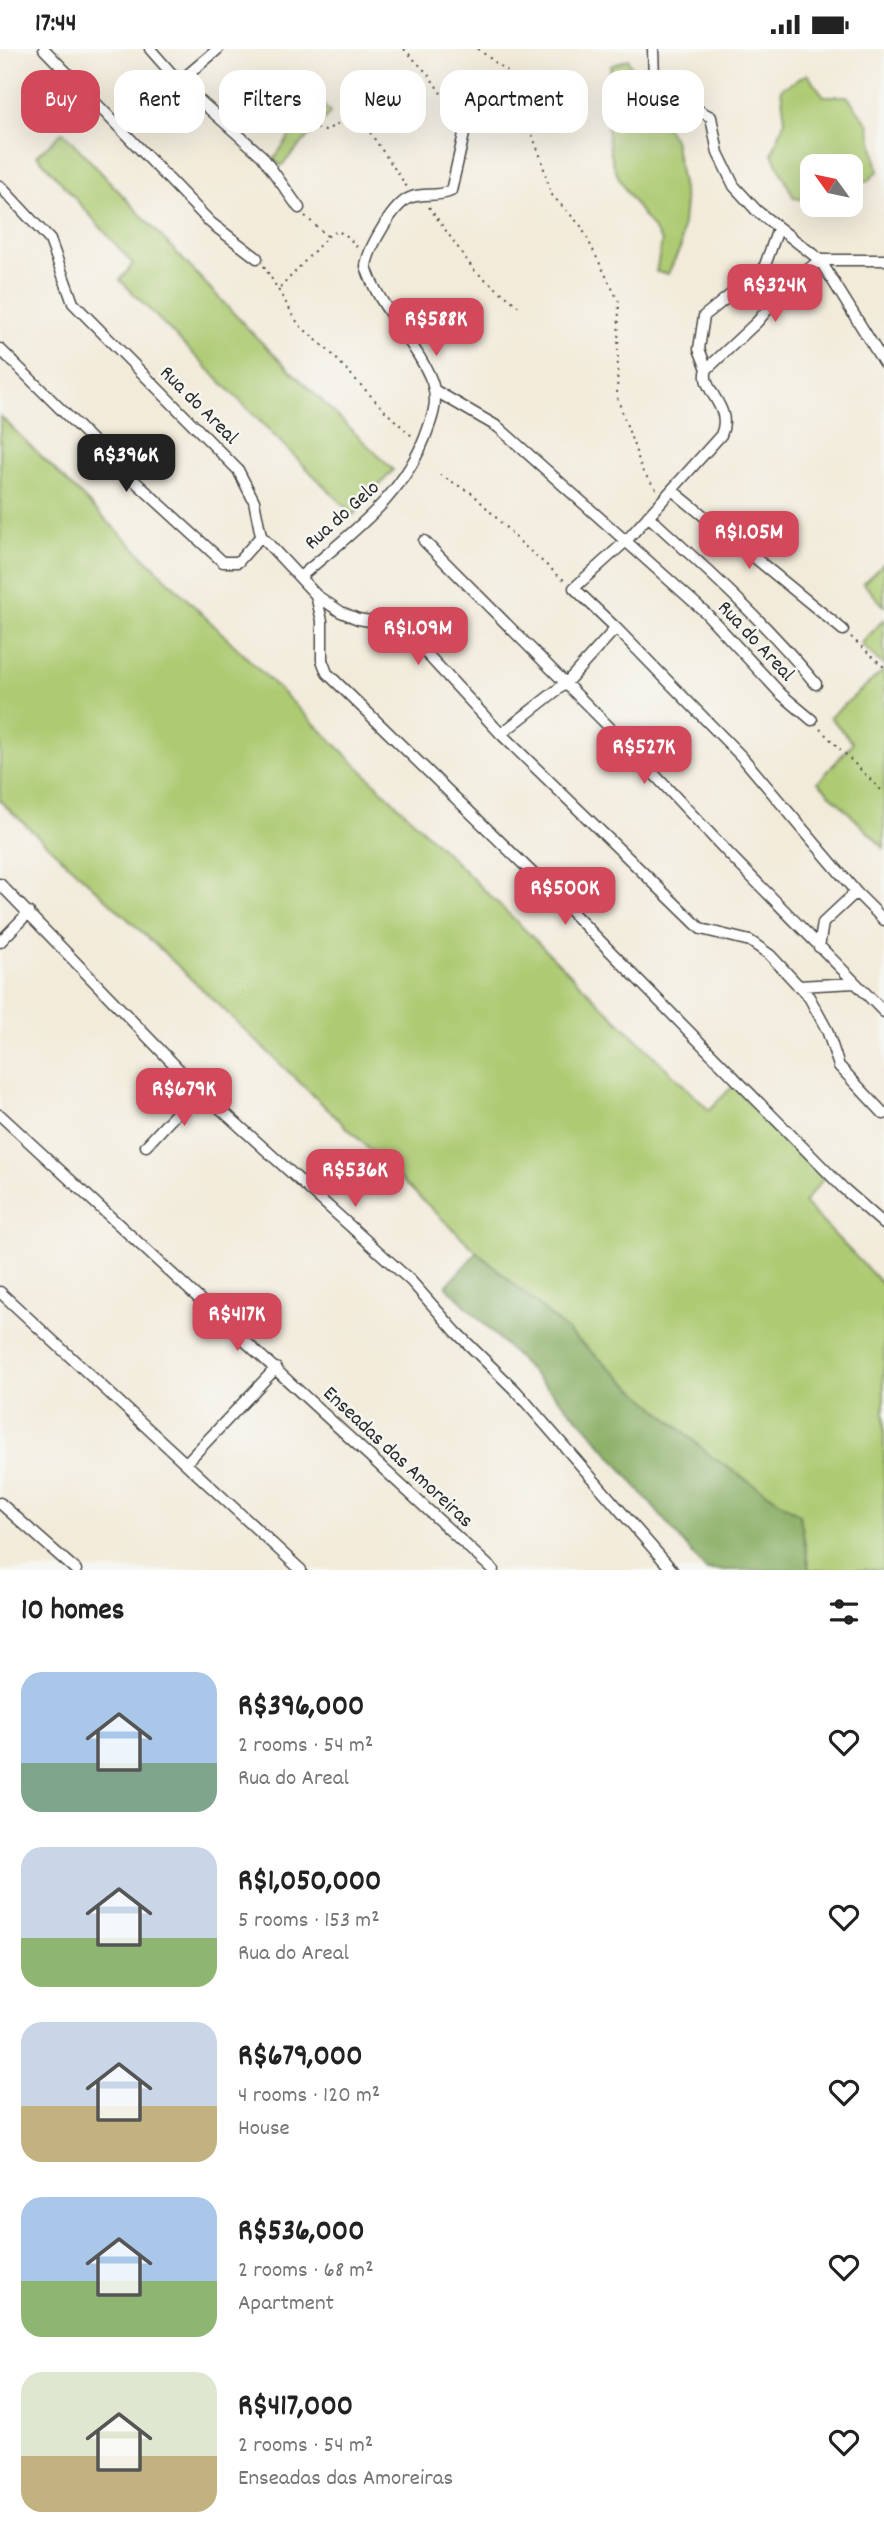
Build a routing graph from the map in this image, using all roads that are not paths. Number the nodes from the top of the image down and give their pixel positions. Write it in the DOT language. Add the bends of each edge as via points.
graph roads {
  1 [pos="44,49"];
  2 [pos="150,49"];
  3 [pos="218,49"];
  4 [pos="653,49"];
  5 [pos="168,70"];
  6 [pos="193,70"];
  7 [pos="205,105"];
  8 [pos="464,134"];
  9 [pos="0,186"];
  10 [pos="299,208"];
  11 [pos="778,229"];
  12 [pos="257,258"];
  13 [pos="820,260"];
  14 [pos="884,260"];
  15 [pos="0,349"];
  16 [pos="882,356"];
  17 [pos="707,369"];
  18 [pos="434,390"];
  19 [pos="672,490"];
  20 [pos="648,516"];
  21 [pos="261,536"];
  22 [pos="424,541"];
  23 [pos="626,541"];
  24 [pos="300,577"];
  25 [pos="316,595"];
  26 [pos="616,628"];
  27 [pos="843,630"];
  28 [pos="566,683"];
  29 [pos="816,684"];
  30 [pos="812,720"];
  31 [pos="501,734"];
  32 [pos="0,884"];
  33 [pos="856,892"];
  34 [pos="29,912"];
  35 [pos="884,920"];
  36 [pos="0,942"];
  37 [pos="819,947"];
  38 [pos="855,983"];
  39 [pos="798,986"];
  40 [pos="884,1012"];
  41 [pos="199,1089"];
  42 [pos="884,1114"];
  43 [pos="0,1115"];
  44 [pos="146,1146"];
  45 [pos="884,1224"];
  46 [pos="0,1292"];
  47 [pos="276,1368"];
  48 [pos="187,1462"];
  49 [pos="0,1503"];
  50 [pos="76,1570"];
  51 [pos="301,1570"];
  52 [pos="493,1570"];
  53 [pos="672,1570"];
  1 -- 12 [label="street" via="211,223"];
  2 -- 5 [label="street"];
  3 -- 6 [label="street"];
  4 -- 11 [label="street" via="657,84 667,95 711,117 719,153 734,186"];
  7 -- 10 [label="street" via="262,156"];
  8 -- 18 [label="street" via="451,191 404,202 367,257 368,275"];
  9 -- 21 [label="street, Rua do Areal" via="50,240 68,294 81,313 238,470 254,501"];
  11 -- 13 [label="street"];
  11 -- 17 [label="street" via="764,268 704,316 699,349"];
  13 -- 14 [label="street"];
  13 -- 16 [label="street"];
  13 -- 17 [label="street" via="787,286"];
  15 -- 21 [label="street" via="223,562 238,562"];
  17 -- 19 [label="street" via="707,381 723,411 724,427"];
  18 -- 23 [label="street, Rua do Areal" via="498,427"];
  18 -- 24 [label="street, Rua do Gelo" via="435,411 403,482 383,506"];
  19 -- 20 [label="street"];
  19 -- 27 [label="street"];
  20 -- 23 [label="street"];
  20 -- 29 [label="street" via="714,575"];
  21 -- 24 [label="street"];
  22 -- 28 [label="street"];
  23 -- 26 [label="street" via="574,588"];
  23 -- 30 [label="street, Rua do Areal"];
  24 -- 25 [label="street"];
  25 -- 31 [label="street" via="349,616 398,628 414,640"];
  25 -- 45 [label="street" via="327,673"];
  26 -- 28 [label="street"];
  26 -- 33 [label="street" via="742,758"];
  28 -- 31 [label="street"];
  28 -- 37 [label="street"];
  31 -- 39 [label="street" via="701,929 750,940"];
  32 -- 34 [label="street"];
  33 -- 35 [label="street"];
  33 -- 37 [label="street" via="823,923"];
  34 -- 36 [label="street"];
  34 -- 41 [label="street"];
  37 -- 38 [label="street"];
  38 -- 39 [label="street"];
  38 -- 40 [label="street"];
  39 -- 42 [label="street" via="817,1011 839,1066"];
  41 -- 44 [label="street"];
  41 -- 53 [label="street" via="411,1281 516,1391"];
  43 -- 47 [label="street, Enseadas das Amoreiras"];
  46 -- 48 [label="street"];
  47 -- 48 [label="street"];
  47 -- 52 [label="street, Enseadas das Amoreiras"];
  48 -- 51 [label="street"];
  49 -- 50 [label="street"];
}
